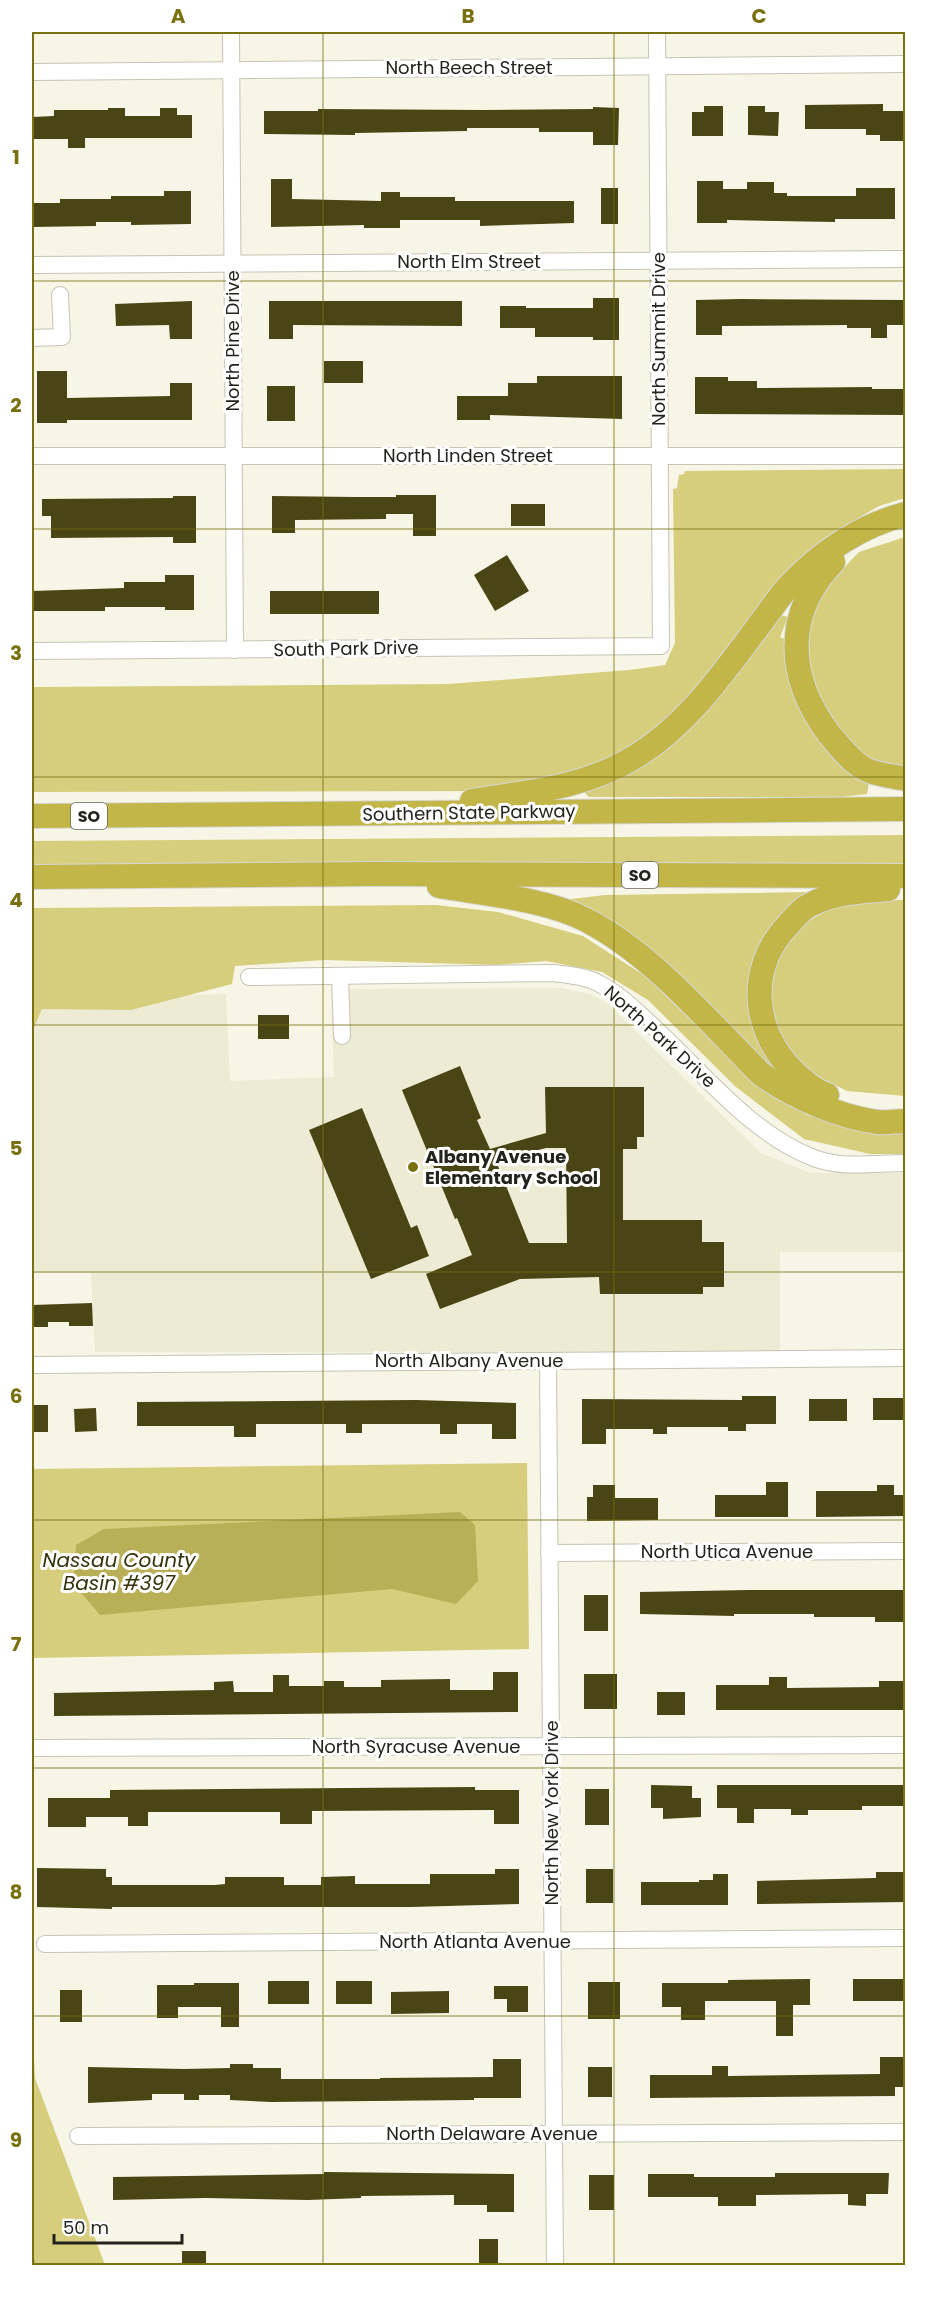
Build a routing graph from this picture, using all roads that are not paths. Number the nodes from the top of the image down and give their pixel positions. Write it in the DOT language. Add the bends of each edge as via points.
graph roads {
  1 [pos="231,32"];
  2 [pos="657,32"];
  3 [pos="906,64"];
  4 [pos="657,67"];
  5 [pos="231,70"];
  6 [pos="32,72"];
  7 [pos="906,259"];
  8 [pos="659,261"];
  9 [pos="232,264"];
  10 [pos="32,265"];
  11 [pos="60,295"];
  12 [pos="32,338"];
  13 [pos="660,455"];
  14 [pos="32,456"];
  15 [pos="906,456"];
  16 [pos="234,457"];
  17 [pos="906,514"];
  18 [pos="906,523"];
  19 [pos="662,646"];
  20 [pos="235,650"];
  21 [pos="32,651"];
  22 [pos="906,780"];
  23 [pos="32,807"];
  24 [pos="906,809"];
  25 [pos="384,814"];
  26 [pos="32,816"];
  27 [pos="147,816"];
  28 [pos="375,874"];
  29 [pos="906,876"];
  30 [pos="32,877"];
  31 [pos="906,887"];
  32 [pos="340,976"];
  33 [pos="249,977"];
  34 [pos="342,1036"];
  35 [pos="906,1107"];
  36 [pos="906,1121"];
  37 [pos="906,1163"];
  38 [pos="906,1358"];
  39 [pos="548,1361"];
  40 [pos="32,1365"];
  41 [pos="906,1551"];
  42 [pos="549,1553"];
  43 [pos="906,1745"];
  44 [pos="551,1747"];
  45 [pos="35,1748"];
  46 [pos="906,1938"];
  47 [pos="553,1941"];
  48 [pos="45,1944"];
  49 [pos="906,2132"];
  50 [pos="554,2134"];
  51 [pos="78,2136"];
  52 [pos="555,2265"];
  1 -- 5 [label="street, North Pine Drive"];
  2 -- 4 [label="street, North Summit Drive"];
  3 -- 4 [label="street, North Beech Street"];
  4 -- 5 [label="street, North Beech Street"];
  4 -- 8 [label="street, North Summit Drive"];
  5 -- 6 [label="street, North Beech Street"];
  5 -- 9 [label="street, North Pine Drive"];
  7 -- 8 [label="street, North Elm Street"];
  8 -- 9 [label="street, North Elm Street"];
  8 -- 13 [label="street, North Summit Drive"];
  9 -- 10 [label="street, North Elm Street"];
  9 -- 16 [label="street, North Pine Drive"];
  11 -- 12 [label="street" via="62,337"];
  13 -- 15 [label="street, North Linden Street"];
  13 -- 16 [label="street, North Linden Street"];
  13 -- 19 [label="street, North Summit Drive"];
  14 -- 16 [label="street, North Linden Street"];
  16 -- 20 [label="street, North Pine Drive"];
  17 -- 25 [label="highway" via="863,530 827,552 791,584 706,695 658,741 634,758 592,778 555,788"];
  18 -- 22 [label="highway" via="870,535 845,550 823,573 809,594 796,646 803,688 818,719 840,748 866,770"];
  19 -- 20 [label="street, South Park Drive"];
  20 -- 21 [label="street, South Park Drive"];
  23 -- 27 [label="highway"];
  24 -- 25 [label="highway, Southern State Parkway / SO"];
  25 -- 27 [label="highway, Southern State Parkway / SO"];
  26 -- 27 [label="highway, Southern State Parkway / SO"];
  28 -- 29 [label="highway, SO"];
  28 -- 30 [label="highway, SO"];
  28 -- 36 [label="highway" via="511,898 585,919 656,970 779,1087 837,1112 878,1122"];
  31 -- 35 [label="highway" via="834,895 806,906 774,942 760,977 759,1008 770,1042 786,1065 813,1090 874,1107"];
  32 -- 33 [label="street, North Park Drive"];
  32 -- 34 [label="street"];
  32 -- 37 [label="street, North Park Drive" via="554,973 597,982 629,1005 778,1142 837,1164"];
  38 -- 39 [label="street, North Albany Avenue"];
  39 -- 40 [label="street, North Albany Avenue"];
  39 -- 42 [label="street, North New York Drive"];
  41 -- 42 [label="street, North Utica Avenue"];
  42 -- 44 [label="street, North New York Drive"];
  43 -- 44 [label="street, North Syracuse Avenue"];
  44 -- 45 [label="street, North Syracuse Avenue"];
  44 -- 47 [label="street, North New York Drive"];
  46 -- 47 [label="street, North Atlanta Avenue"];
  47 -- 48 [label="street, North Atlanta Avenue"];
  47 -- 50 [label="street, North New York Drive"];
  49 -- 50 [label="street, North Delaware Avenue"];
  50 -- 51 [label="street, North Delaware Avenue"];
  50 -- 52 [label="street, North New York Drive"];
}
